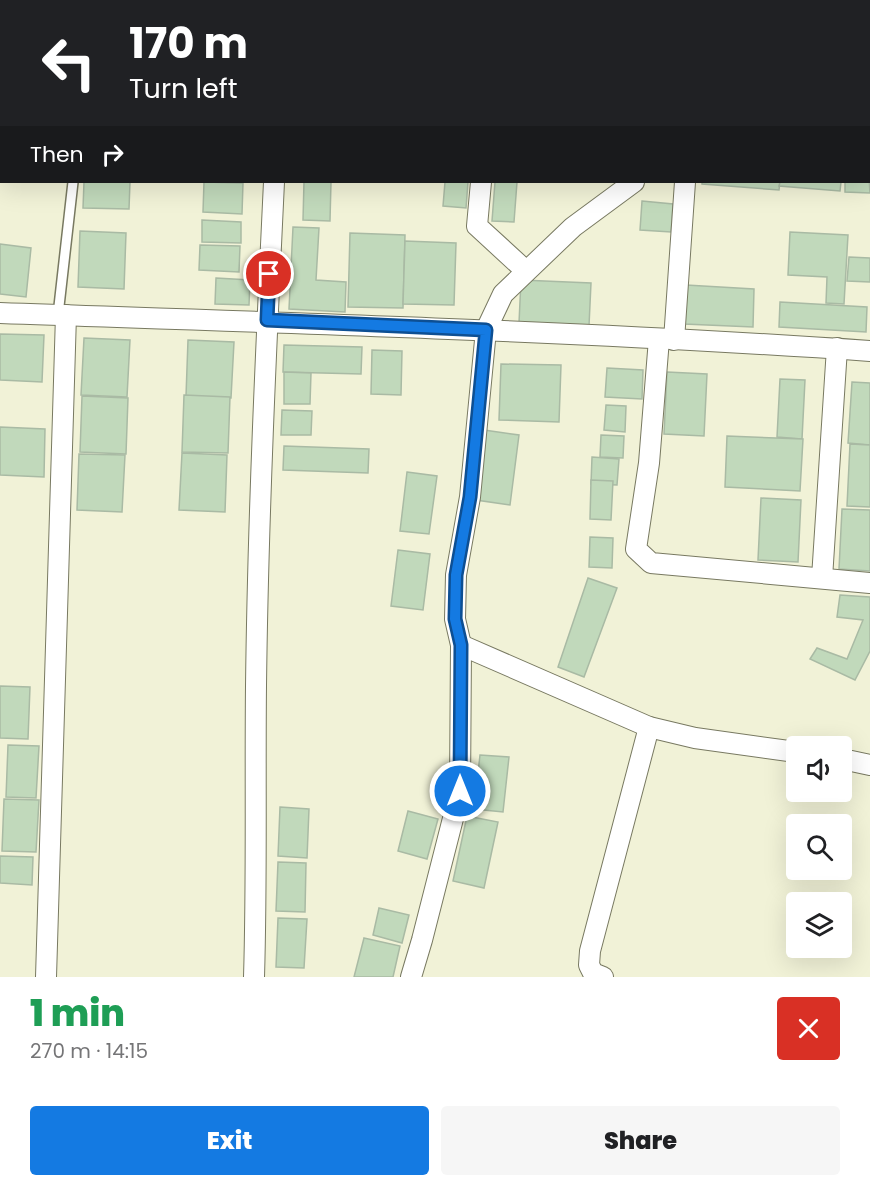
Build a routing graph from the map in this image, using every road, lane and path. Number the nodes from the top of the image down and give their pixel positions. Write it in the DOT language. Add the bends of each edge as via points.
graph roads {
  1 [pos="73,183"];
  2 [pos="274,183"];
  3 [pos="481,183"];
  4 [pos="633,183"];
  5 [pos="685,183"];
  6 [pos="526,271"];
  7 [pos="0,313"];
  8 [pos="62,315"];
  9 [pos="267,320"];
  10 [pos="486,330"];
  11 [pos="666,340"];
  12 [pos="837,348"];
  13 [pos="870,351"];
  14 [pos="822,578"];
  15 [pos="870,583"];
  16 [pos="461,645"];
  17 [pos="649,727"];
  18 [pos="786,751"];
  19 [pos="852,761"];
  20 [pos="870,765"];
  21 [pos="46,977"];
  22 [pos="254,977"];
  23 [pos="411,977"];
  24 [pos="603,977"];
  1 -- 8 [label="lane"];
  2 -- 9 [label="street"];
  3 -- 6 [label="street" via="477,226"];
  4 -- 6 [label="street" via="573,227"];
  5 -- 11 [label="street"];
  6 -- 10 [label="street" via="503,294"];
  7 -- 8 [label="street"];
  8 -- 9 [label="street"];
  8 -- 21 [label="street"];
  9 -- 10 [label="street"];
  9 -- 22 [label="street" via="256,686"];
  10 -- 11 [label="street"];
  10 -- 16 [label="street" via="470,497 456,575 455,619"];
  11 -- 12 [label="street"];
  11 -- 14 [label="street" via="636,549 651,563"];
  12 -- 13 [label="street"];
  12 -- 14 [label="street"];
  14 -- 15 [label="street"];
  16 -- 17 [label="street"];
  16 -- 23 [label="street" via="460,791"];
  17 -- 18 [label="street" via="695,738"];
  17 -- 24 [label="street" via="590,951 593,973"];
  19 -- 20 [label="street"];
}
